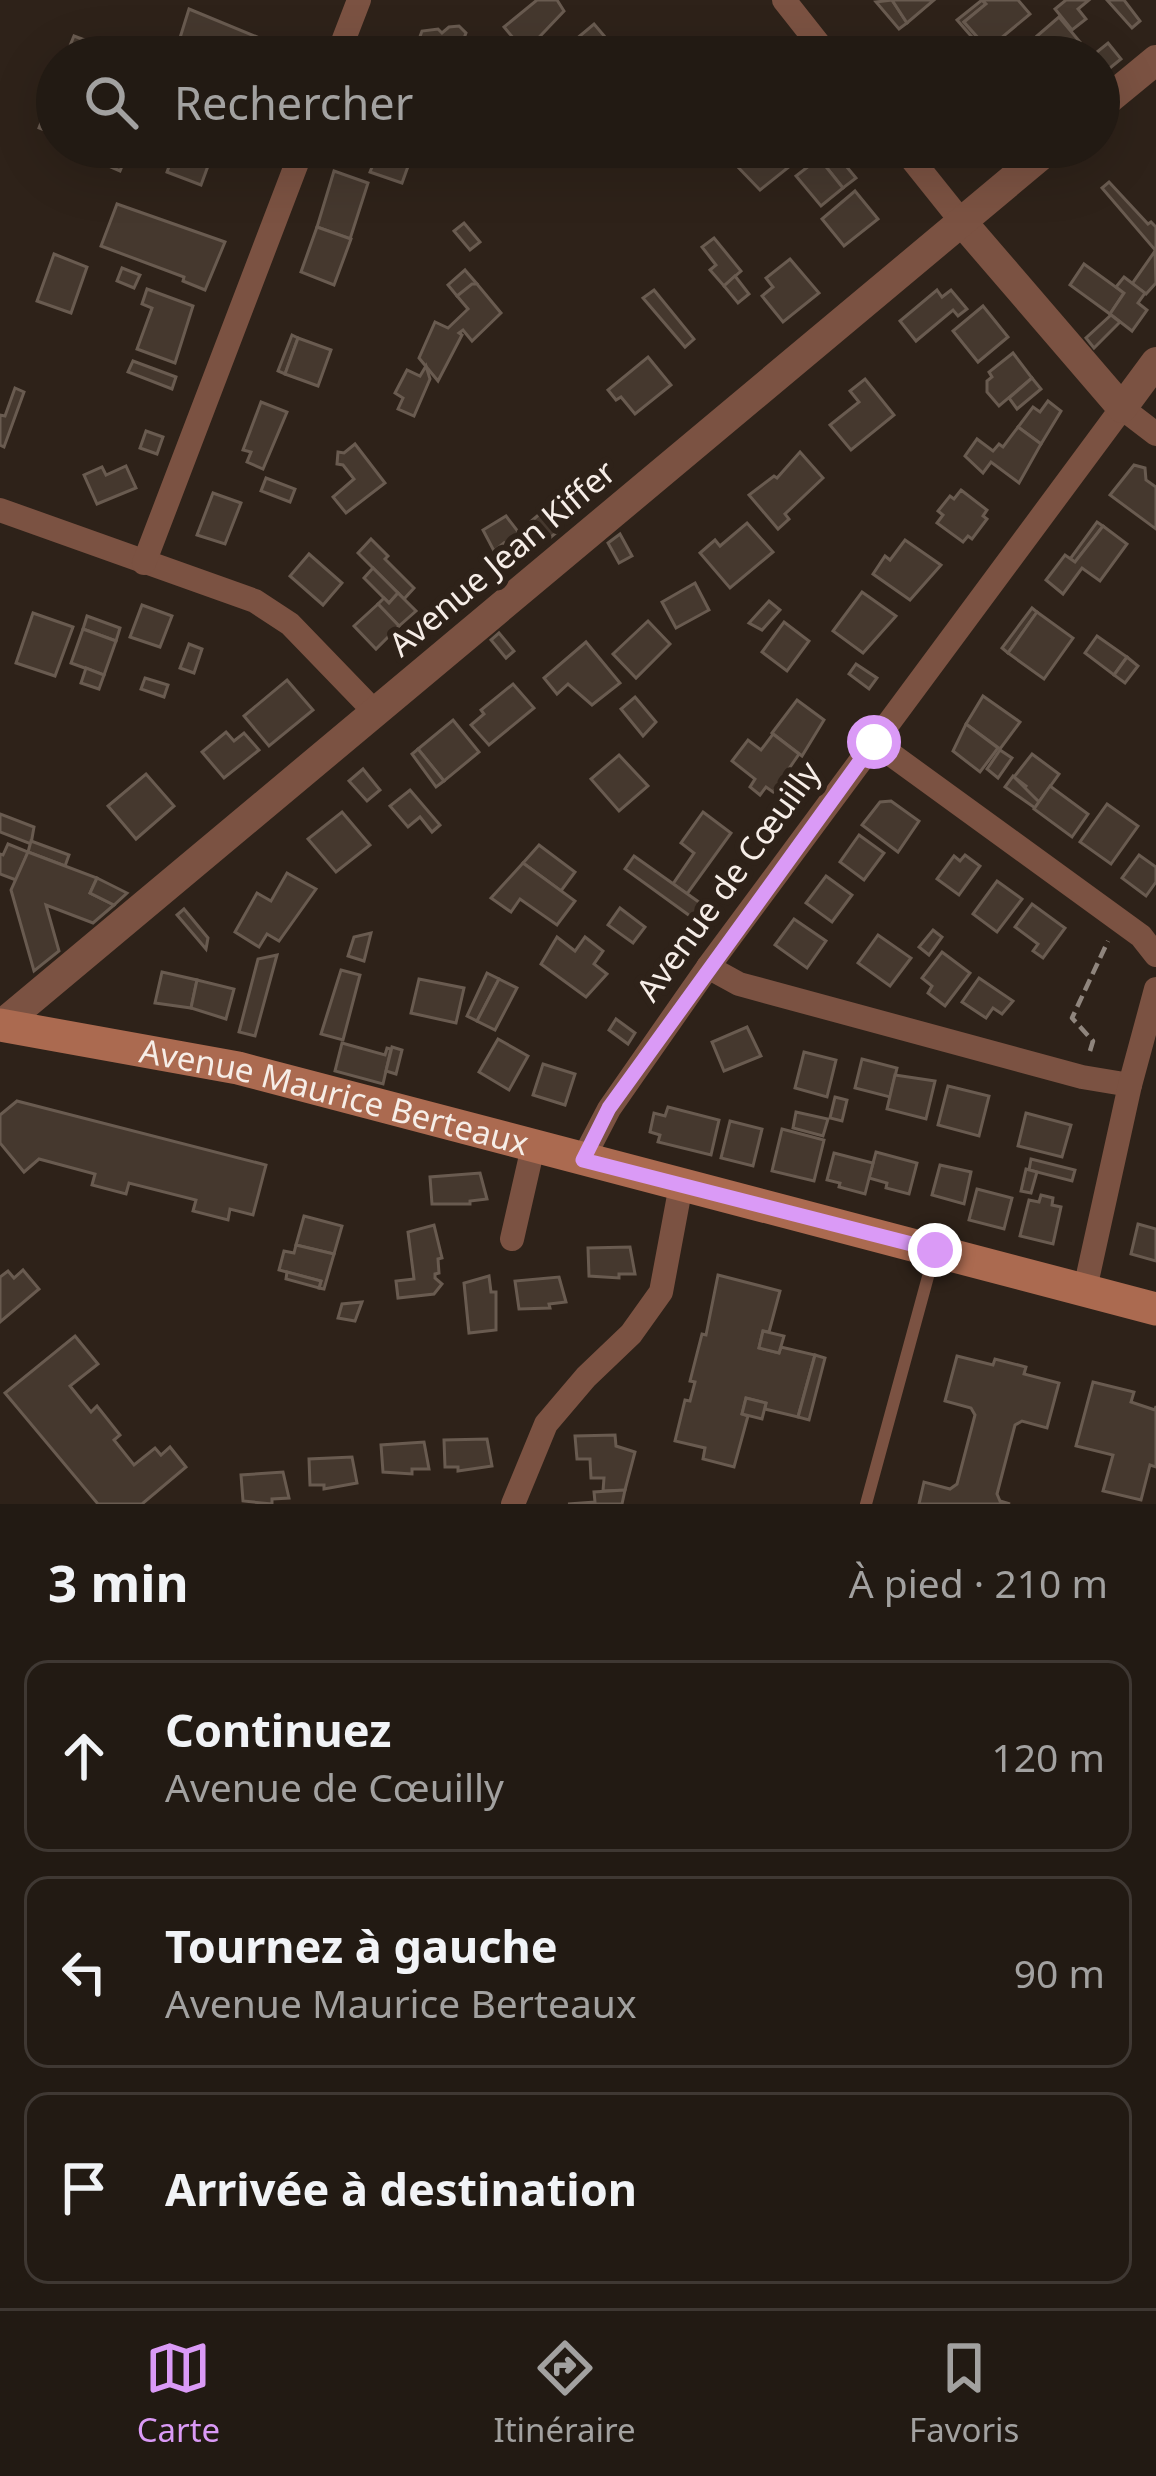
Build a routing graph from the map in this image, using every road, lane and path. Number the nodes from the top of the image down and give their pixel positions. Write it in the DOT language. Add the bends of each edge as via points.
graph roads {
  1 [pos="359,0"];
  2 [pos="784,0"];
  3 [pos="345,36"];
  4 [pos="813,36"];
  5 [pos="1156,60"];
  6 [pos="1120,90"];
  7 [pos="295,168"];
  8 [pos="919,168"];
  9 [pos="1027,168"];
  10 [pos="962,222"];
  11 [pos="1156,362"];
  12 [pos="1122,408"];
  13 [pos="1156,434"];
  14 [pos="0,511"];
  15 [pos="144,563"];
  16 [pos="374,711"];
  17 [pos="874,742"];
  18 [pos="1118,920"];
  19 [pos="1156,955"];
  20 [pos="708,967"];
  21 [pos="1156,989"];
  22 [pos="0,1025"];
  23 [pos="1082,1077"];
  24 [pos="1130,1085"];
  25 [pos="533,1147"];
  26 [pos="583,1160"];
  27 [pos="681,1185"];
  28 [pos="512,1239"];
  29 [pos="935,1250"];
  30 [pos="1085,1289"];
  31 [pos="1156,1309"];
  32 [pos="513,1504"];
  33 [pos="866,1504"];
  1 -- 3 [label="street"];
  2 -- 4 [label="street"];
  5 -- 6 [label="street"];
  7 -- 15 [label="street"];
  8 -- 10 [label="street"];
  9 -- 10 [label="street, Avenue Jean Kiffer"];
  10 -- 12 [label="street"];
  10 -- 16 [label="street, Avenue Jean Kiffer"];
  11 -- 12 [label="street, Avenue de Cœuilly"];
  12 -- 13 [label="street"];
  12 -- 17 [label="street, Avenue de Cœuilly"];
  14 -- 15 [label="street"];
  15 -- 16 [label="street" via="255,601 290,624"];
  16 -- 22 [label="street, Avenue Jean Kiffer"];
  17 -- 18 [label="street"];
  17 -- 20 [label="street, Avenue de Cœuilly"];
  18 -- 19 [label="street"];
  18 -- 23 [label="path" via="1072,1018 1093,1041"];
  20 -- 23 [label="street" via="739,984"];
  20 -- 26 [label="street, Avenue de Cœuilly" via="609,1108"];
  21 -- 24 [label="street"];
  22 -- 25 [label="main road, Avenue Maurice Berteaux" via="238,1068"];
  23 -- 24 [label="street"];
  24 -- 30 [label="street"];
  25 -- 26 [label="main road, Avenue Maurice Berteaux"];
  25 -- 28 [label="street"];
  26 -- 27 [label="main road, Avenue Maurice Berteaux"];
  27 -- 29 [label="main road, Avenue Maurice Berteaux"];
  27 -- 32 [label="street" via="661,1292 546,1424"];
  29 -- 30 [label="main road, Avenue Maurice Berteaux"];
  29 -- 33 [label="lane"];
  30 -- 31 [label="main road, Avenue Maurice Berteaux"];
}
